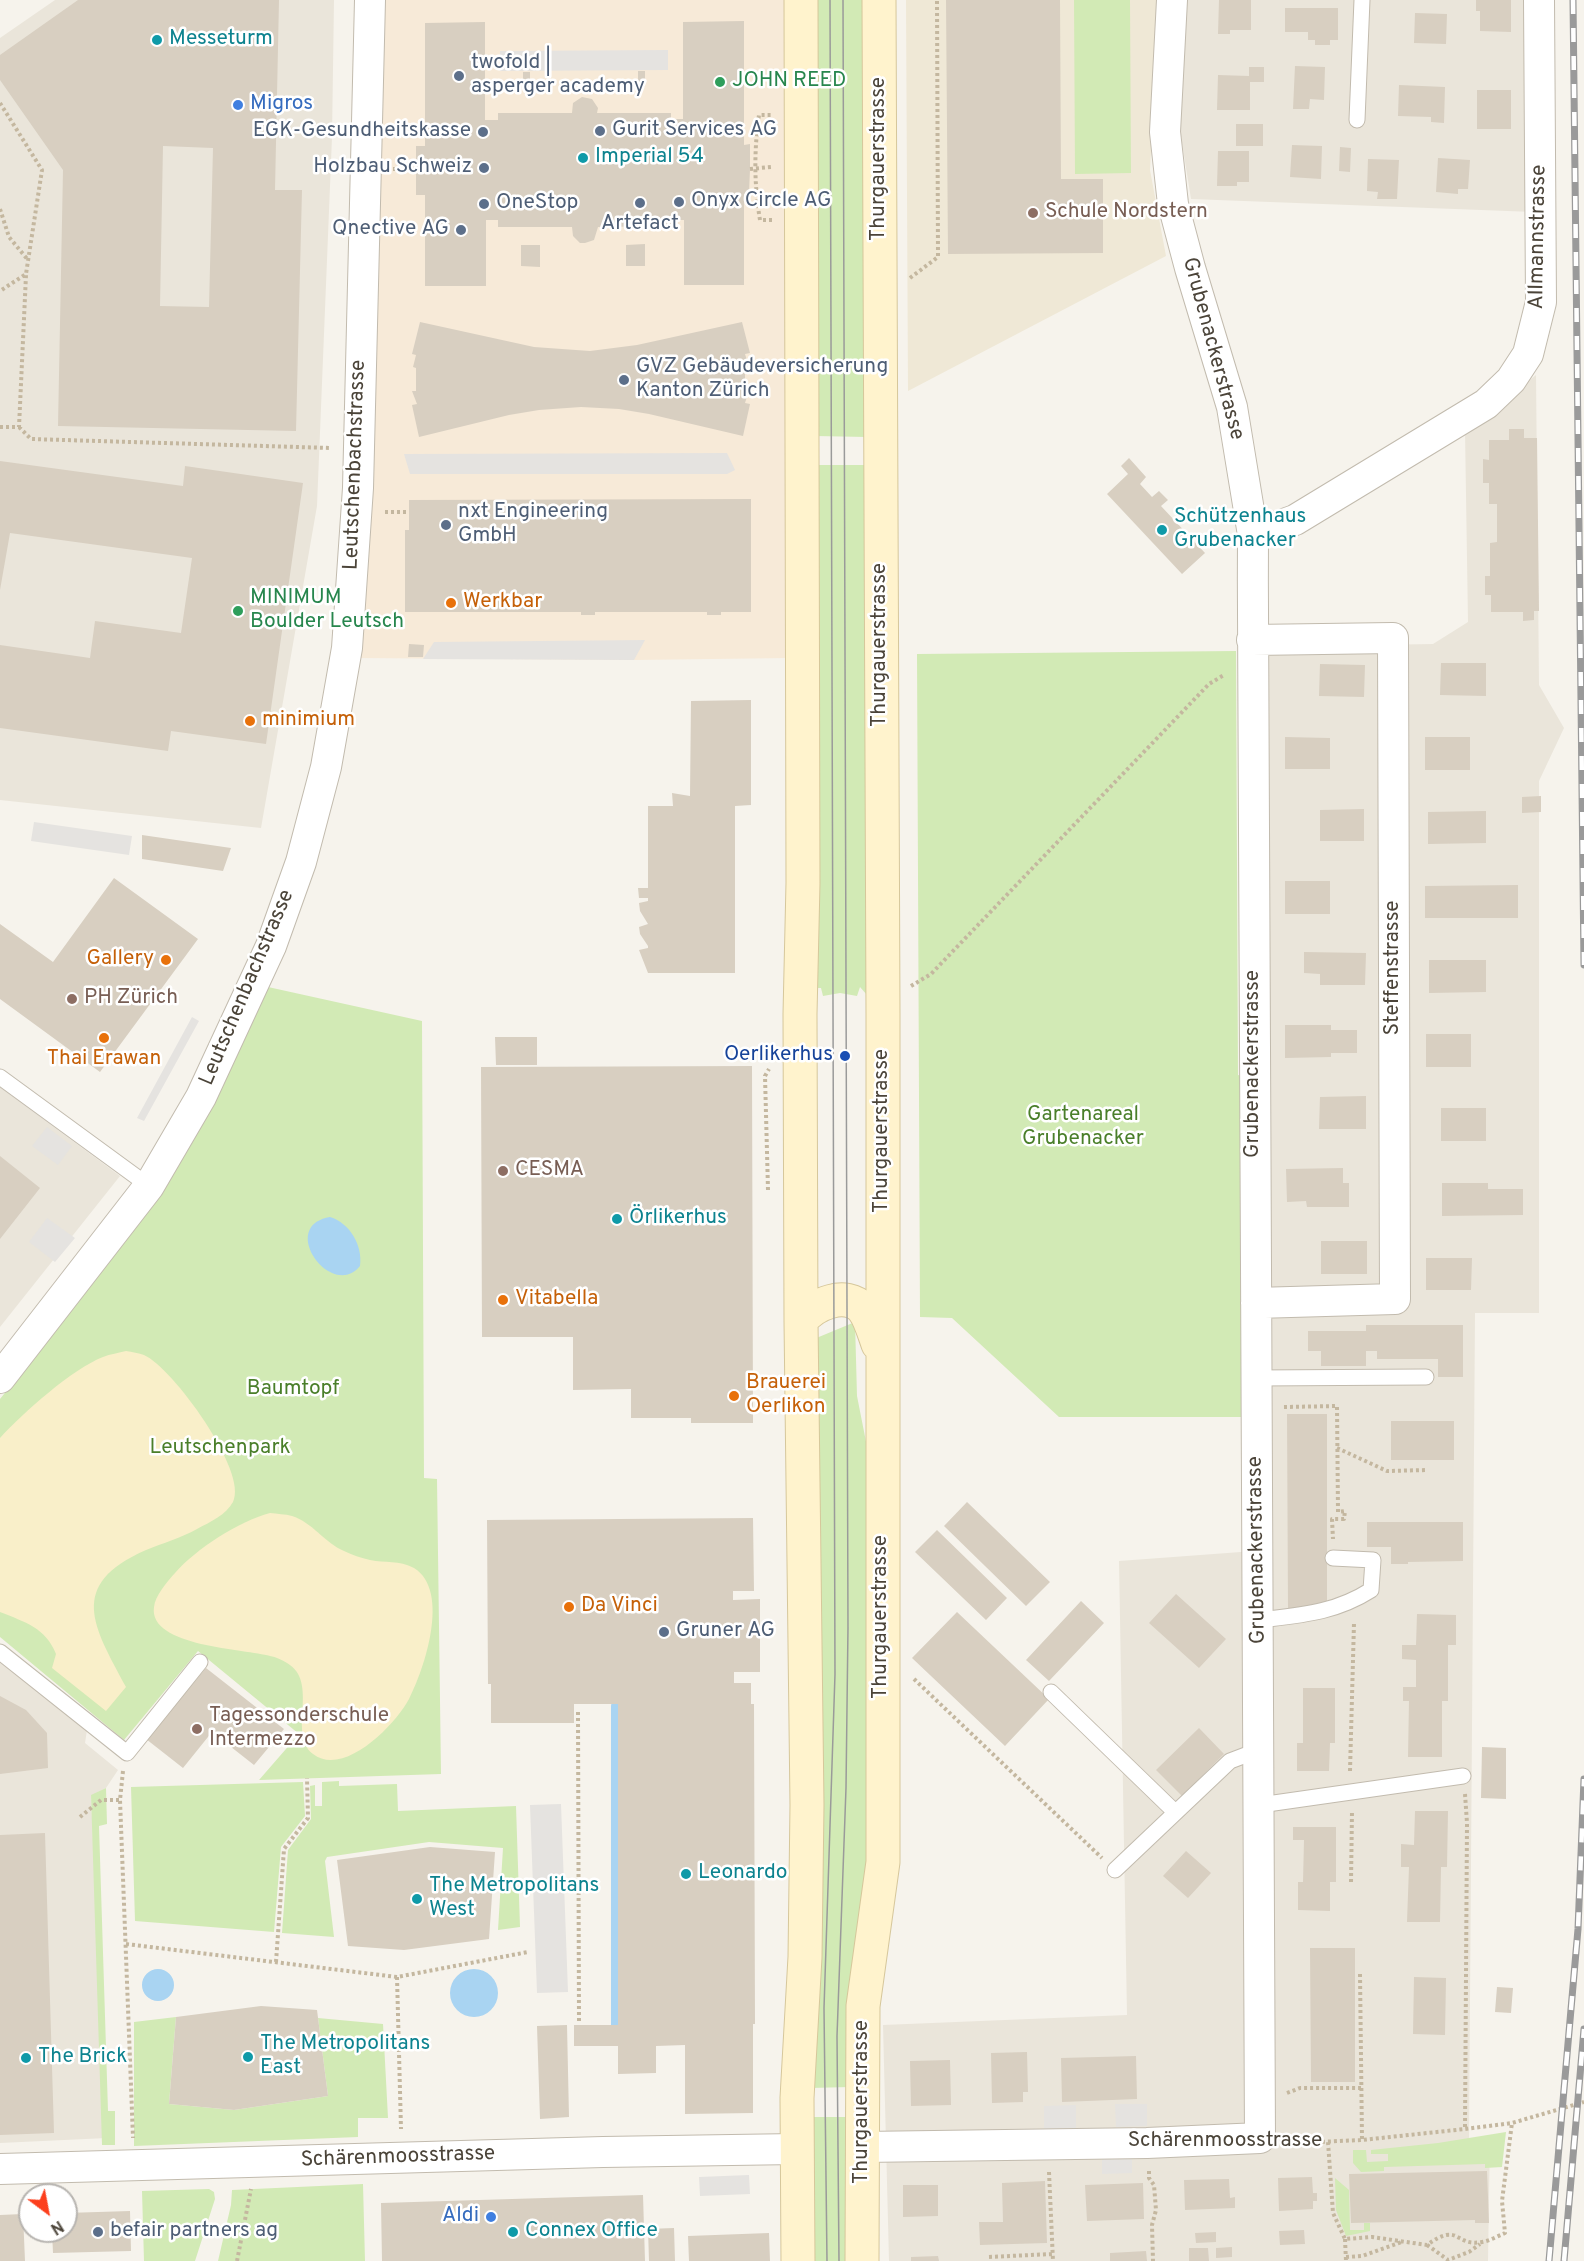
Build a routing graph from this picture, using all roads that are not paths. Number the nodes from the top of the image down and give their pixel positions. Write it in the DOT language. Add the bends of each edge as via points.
graph roads {
  1 [pos="370,0"];
  2 [pos="801,0"];
  3 [pos="879,0"];
  4 [pos="1172,0"];
  5 [pos="1362,0"];
  6 [pos="1539,0"];
  7 [pos="1357,120"];
  8 [pos="1253,535"];
  9 [pos="1252,640"];
  10 [pos="0,1077"];
  11 [pos="149,1186"];
  12 [pos="1256,1303"];
  13 [pos="801,1321"];
  14 [pos="882,1354"];
  15 [pos="1426,1377"];
  16 [pos="0,1378"];
  17 [pos="1256,1378"];
  18 [pos="1333,1558"];
  19 [pos="1260,1620"];
  20 [pos="0,1652"];
  21 [pos="200,1662"];
  22 [pos="1051,1692"];
  23 [pos="1259,1750"];
  24 [pos="1463,1776"];
  25 [pos="1260,1805"];
  26 [pos="1175,1812"];
  27 [pos="1115,1870"];
  28 [pos="1260,2138"];
  29 [pos="863,2147"];
  30 [pos="796,2149"];
  31 [pos="0,2169"];
  32 [pos="798,2261"];
  33 [pos="862,2261"];
  1 -- 11 [label="street, Leutschenbachstrasse" via="358,488 347,648 326,768 301,862 271,946 201,1097"];
  2 -- 13 [label="main road"];
  3 -- 14 [label="main road, Thurgauerstrasse"];
  4 -- 8 [label="street, Grubenackerstrasse" via="1165,132 1173,204 1232,407"];
  5 -- 7 [label="lane"];
  6 -- 8 [label="street, Allmannstrasse" via="1541,302 1528,354 1511,380 1486,404 1295,520"];
  8 -- 9 [label="street, Grubenackerstrasse"];
  9 -- 12 [label="street, Grubenackerstrasse"];
  9 -- 12 [label="street, Steffenstrasse" via="1393,638 1395,1299"];
  10 -- 11 [label="lane"];
  11 -- 16 [label="street, Leutschenbachstrasse"];
  12 -- 17 [label="street, Grubenackerstrasse"];
  13 -- 14 [label="main road" via="815,1306 825,1302 855,1303 866,1313"];
  13 -- 30 [label="main road" via="807,1805"];
  14 -- 29 [label="main road, Thurgauerstrasse" via="883,1862 863,2006"];
  15 -- 17 [label="lane"];
  17 -- 19 [label="street, Grubenackerstrasse"];
  18 -- 19 [label="lane" via="1373,1560 1371,1590 1354,1601 1320,1613"];
  19 -- 23 [label="street, Grubenackerstrasse"];
  20 -- 21 [label="lane" via="127,1753"];
  22 -- 26 [label="lane"];
  23 -- 25 [label="street, Grubenackerstrasse"];
  23 -- 26 [label="lane" via="1230,1761"];
  24 -- 25 [label="lane"];
  25 -- 28 [label="street, Grubenackerstrasse"];
  26 -- 27 [label="lane"];
  28 -- 29 [label="street, Schärenmoosstrasse"];
  29 -- 33 [label="main road, Thurgauerstrasse"];
  30 -- 31 [label="street, Schärenmoosstrasse"];
  30 -- 32 [label="main road"];
}
